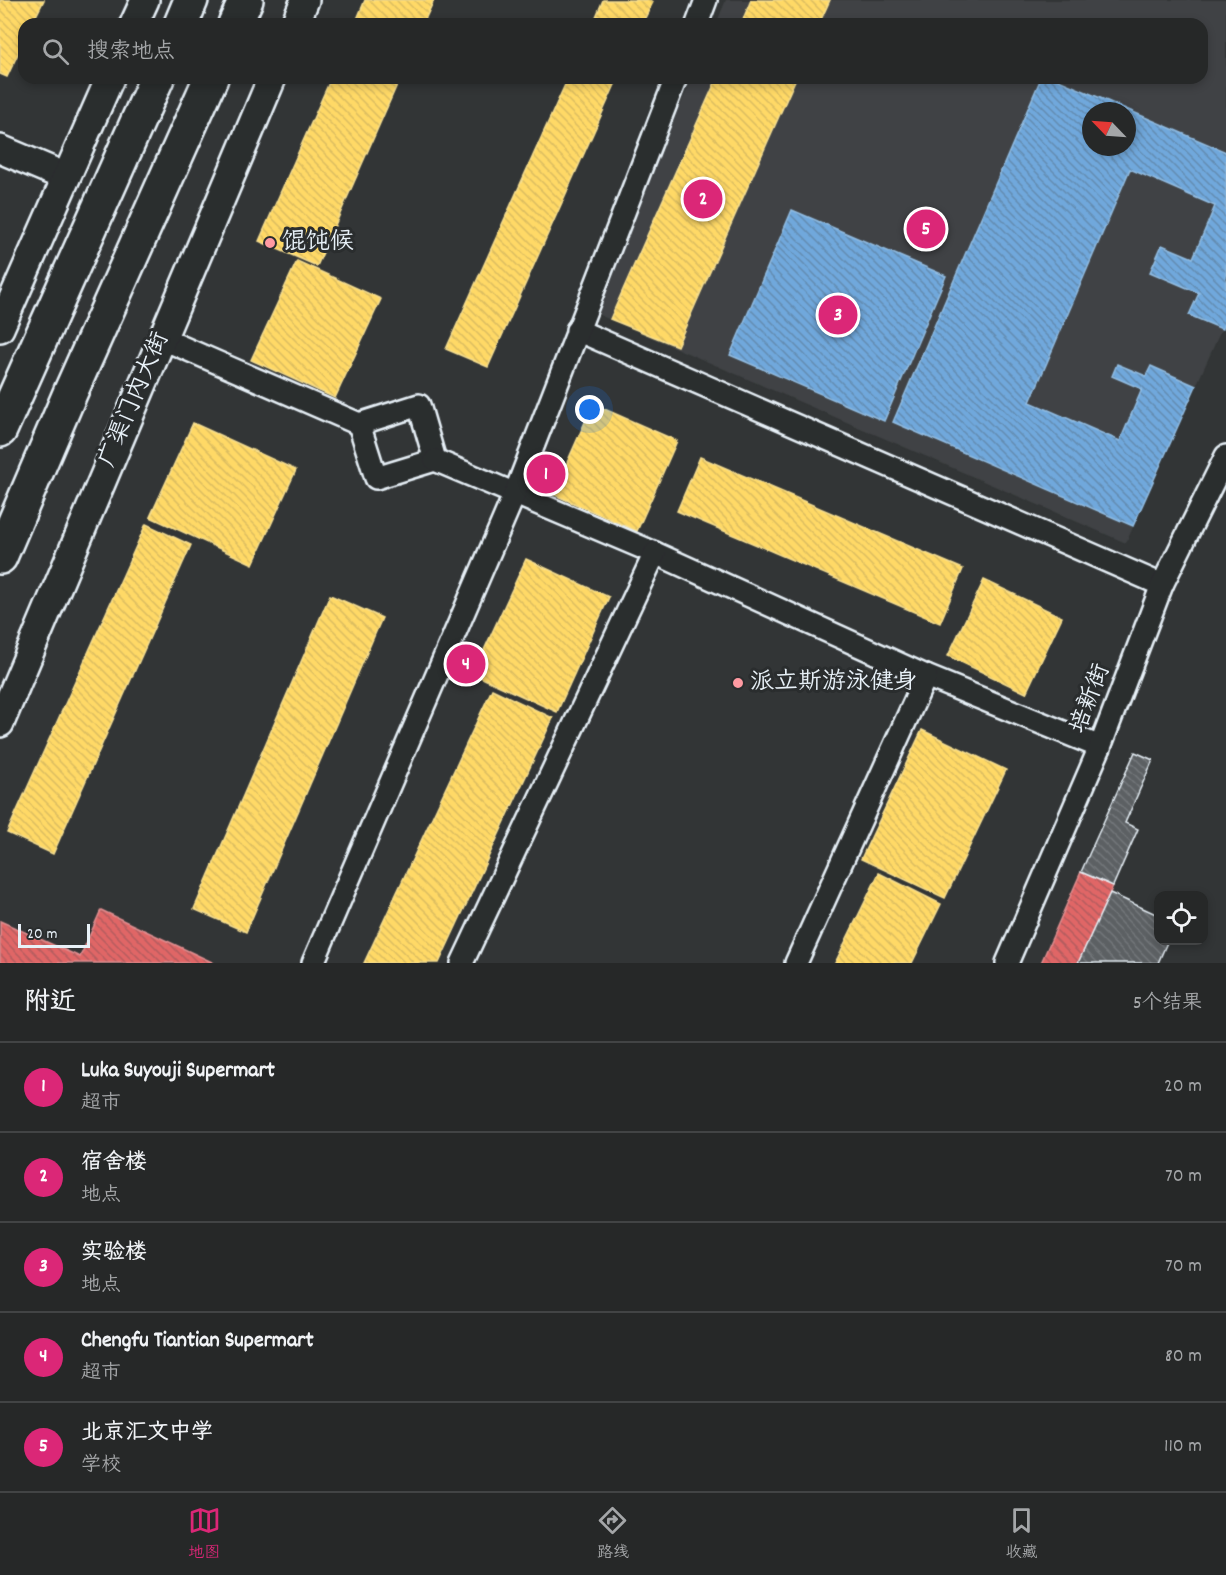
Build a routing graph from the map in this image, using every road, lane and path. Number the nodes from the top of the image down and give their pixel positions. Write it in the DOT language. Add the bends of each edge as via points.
graph roads {
  1 [pos="145,0"];
  2 [pos="191,0"];
  3 [pos="246,0"];
  4 [pos="305,0"];
  5 [pos="706,0"];
  6 [pos="137,18"];
  7 [pos="184,18"];
  8 [pos="238,18"];
  9 [pos="298,18"];
  10 [pos="699,18"];
  11 [pos="107,84"];
  12 [pos="154,84"];
  13 [pos="208,84"];
  14 [pos="269,84"];
  15 [pos="674,84"];
  16 [pos="0,148"];
  17 [pos="0,166"];
  18 [pos="63,185"];
  19 [pos="0,328"];
  20 [pos="577,330"];
  21 [pos="161,338"];
  22 [pos="359,424"];
  23 [pos="0,430"];
  24 [pos="1226,456"];
  25 [pos="435,460"];
  26 [pos="514,493"];
  27 [pos="655,553"];
  28 [pos="0,557"];
  29 [pos="1162,585"];
  30 [pos="926,676"];
  31 [pos="0,723"];
  32 [pos="1100,747"];
  33 [pos="313,963"];
  34 [pos="462,963"];
  35 [pos="796,963"];
  36 [pos="1007,963"];
  1 -- 6 [label="street"];
  2 -- 7 [label="main road"];
  3 -- 8 [label="main road"];
  4 -- 9 [label="street"];
  5 -- 10 [label="street"];
  11 -- 18 [label="street"];
  12 -- 23 [label="main road"];
  13 -- 28 [label="main road"];
  14 -- 21 [label="street, 广渠门内大街"];
  15 -- 20 [label="street"];
  16 -- 18 [label="street"];
  17 -- 18 [label="street"];
  18 -- 19 [label="street"];
  20 -- 26 [label="street"];
  20 -- 29 [label="street"];
  21 -- 22 [label="street"];
  21 -- 31 [label="street, 广渠门内大街"];
  22 -- 25 [label="street" via="376,478"];
  22 -- 25 [label="street" via="418,405"];
  24 -- 29 [label="street, 培新街"];
  25 -- 26 [label="street"];
  26 -- 27 [label="street"];
  26 -- 33 [label="street"];
  27 -- 30 [label="street"];
  27 -- 34 [label="street"];
  29 -- 32 [label="street, 培新街"];
  30 -- 32 [label="street"];
  30 -- 35 [label="street"];
  32 -- 36 [label="street, 培新街"];
}
